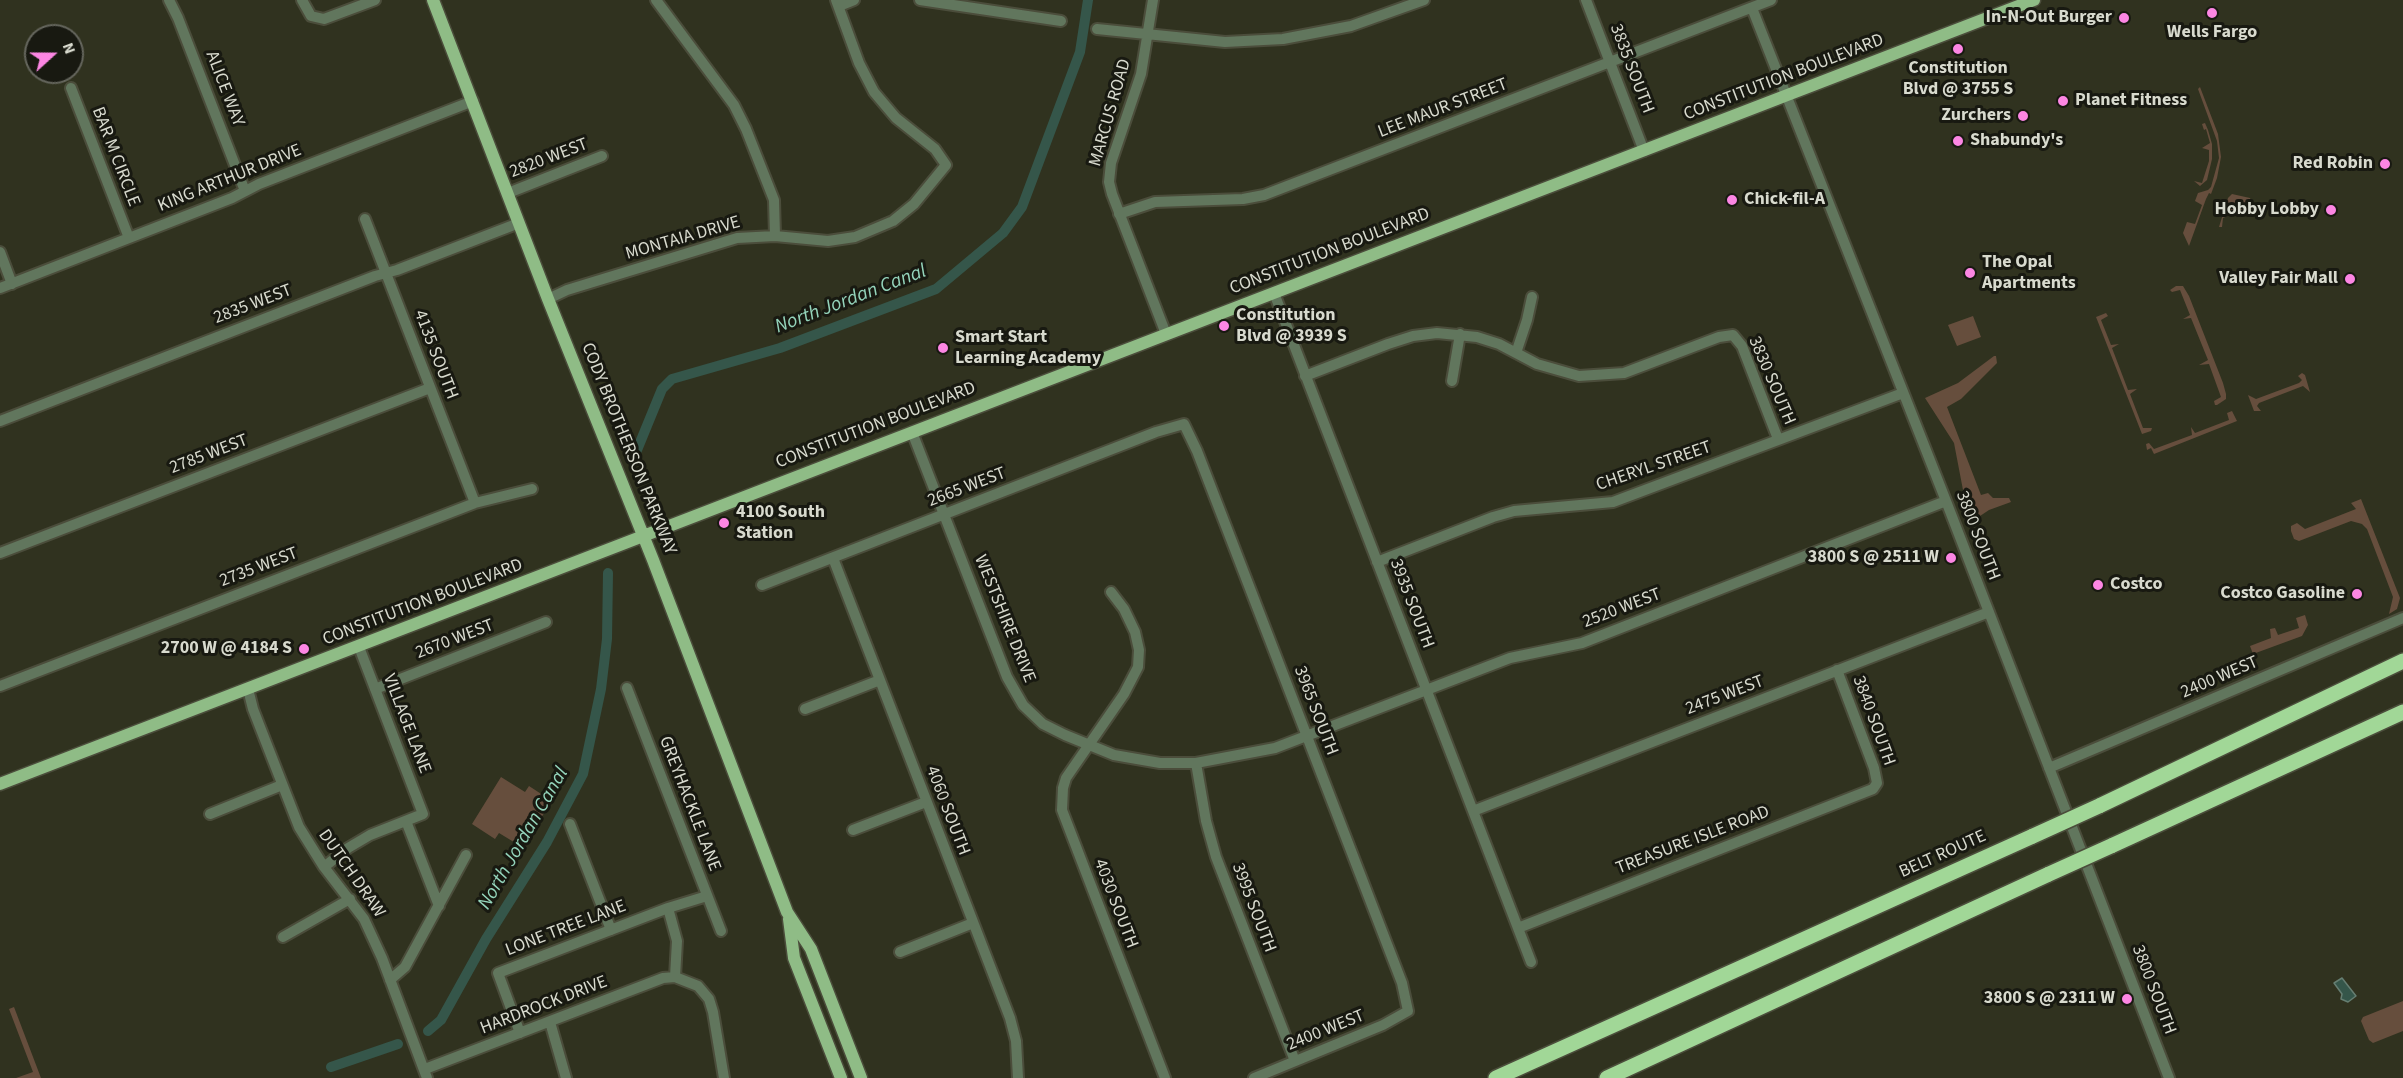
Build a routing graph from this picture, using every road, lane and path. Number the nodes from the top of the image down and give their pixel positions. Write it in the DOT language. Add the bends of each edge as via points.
graph roads {
  1 [pos="170,0"];
  2 [pos="302,0"];
  3 [pos="375,0"];
  4 [pos="433,0"];
  5 [pos="656,0"];
  6 [pos="854,0"];
  7 [pos="920,0"];
  8 [pos="1153,0"];
  9 [pos="1424,0"];
  10 [pos="1586,0"];
  11 [pos="1771,0"];
  12 [pos="2034,0"];
  13 [pos="1410,2"];
  14 [pos="838,3"];
  15 [pos="1752,8"];
  16 [pos="1061,21"];
  17 [pos="1097,29"];
  18 [pos="1148,35"];
  19 [pos="1610,62"];
  20 [pos="71,88"];
  21 [pos="1787,96"];
  22 [pos="473,101"];
  23 [pos="1644,151"];
  24 [pos="602,156"];
  25 [pos="245,191"];
  26 [pos="507,193"];
  27 [pos="1119,214"];
  28 [pos="365,219"];
  29 [pos="519,223"];
  30 [pos="775,236"];
  31 [pos="129,238"];
  32 [pos="0,252"];
  33 [pos="386,273"];
  34 [pos="12,284"];
  35 [pos="0,288"];
  36 [pos="1274,293"];
  37 [pos="1532,297"];
  38 [pos="548,298"];
  39 [pos="1166,334"];
  40 [pos="1460,334"];
  41 [pos="1516,352"];
  42 [pos="1305,376"];
  43 [pos="1452,381"];
  44 [pos="430,388"];
  45 [pos="1903,393"];
  46 [pos="0,421"];
  47 [pos="1184,424"];
  48 [pos="912,432"];
  49 [pos="1778,439"];
  50 [pos="532,489"];
  51 [pos="1946,501"];
  52 [pos="475,503"];
  53 [pos="945,514"];
  54 [pos="643,534"];
  55 [pos="0,553"];
  56 [pos="833,558"];
  57 [pos="1377,562"];
  58 [pos="762,585"];
  59 [pos="1111,592"];
  60 [pos="1989,612"];
  61 [pos="2403,618"];
  62 [pos="546,622"];
  63 [pos="359,647"];
  64 [pos="2403,661"];
  65 [pos="1837,670"];
  66 [pos="880,680"];
  67 [pos="0,686"];
  68 [pos="627,688"];
  69 [pos="248,689"];
  70 [pos="375,689"];
  71 [pos="1426,690"];
  72 [pos="805,709"];
  73 [pos="2403,712"];
  74 [pos="1307,736"];
  75 [pos="1088,744"];
  76 [pos="1196,763"];
  77 [pos="2049,768"];
  78 [pos="1877,783"];
  79 [pos="0,784"];
  80 [pos="282,785"];
  81 [pos="926,802"];
  82 [pos="1473,811"];
  83 [pos="210,814"];
  84 [pos="405,820"];
  85 [pos="570,824"];
  86 [pos="853,830"];
  87 [pos="466,855"];
  88 [pos="324,867"];
  89 [pos="706,896"];
  90 [pos="350,899"];
  91 [pos="439,906"];
  92 [pos="668,908"];
  93 [pos="788,912"];
  94 [pos="973,923"];
  95 [pos="1518,927"];
  96 [pos="611,930"];
  97 [pos="721,931"];
  98 [pos="283,937"];
  99 [pos="900,952"];
  100 [pos="1531,962"];
  101 [pos="675,977"];
  102 [pos="390,980"];
  103 [pos="1408,1011"];
  104 [pos="550,1022"];
  105 [pos="520,1033"];
  106 [pos="1295,1061"];
  107 [pos="426,1073"];
  108 [pos="566,1078"];
  109 [pos="724,1078"];
  110 [pos="841,1078"];
  111 [pos="861,1078"];
  112 [pos="1018,1078"];
  113 [pos="1165,1078"];
  114 [pos="1254,1078"];
  115 [pos="1496,1078"];
  116 [pos="1607,1078"];
  117 [pos="2169,1078"];
  1 -- 25 [label="street, ALICE WAY"];
  2 -- 3 [label="street" via="311,15 324,19"];
  4 -- 22 [label="main road, CODY BROTHERSON PARKWAY"];
  5 -- 30 [label="street" via="734,105 774,200"];
  6 -- 14 [label="street"];
  7 -- 16 [label="street"];
  8 -- 18 [label="street, MARCUS ROAD"];
  9 -- 13 [label="street"];
  10 -- 19 [label="street, 3835 SOUTH"];
  11 -- 15 [label="street, LEE MAUR STREET"];
  12 -- 21 [label="main road, CONSTITUTION BOULEVARD"];
  13 -- 18 [label="street" via="1351,26 1283,39 1225,42"];
  14 -- 30 [label="street, MONTAIA DRIVE" via="859,63 874,92 896,118 935,149 946,165 904,213 868,233 828,241"];
  15 -- 19 [label="street, LEE MAUR STREET"];
  15 -- 21 [label="street, 3800 SOUTH"];
  17 -- 18 [label="street"];
  18 -- 27 [label="street, MARCUS ROAD" via="1141,74 1110,169 1110,188"];
  19 -- 23 [label="street, 3835 SOUTH"];
  19 -- 27 [label="street, LEE MAUR STREET" via="1264,195 1155,202"];
  20 -- 31 [label="street, BAR M CIRCLE"];
  21 -- 23 [label="main road, CONSTITUTION BOULEVARD"];
  21 -- 45 [label="street, 3800 SOUTH"];
  22 -- 25 [label="street, KING ARTHUR DRIVE"];
  22 -- 26 [label="main road, CODY BROTHERSON PARKWAY"];
  23 -- 36 [label="main road, CONSTITUTION BOULEVARD"];
  24 -- 26 [label="street, 2820 WEST"];
  25 -- 31 [label="street, KING ARTHUR DRIVE"];
  26 -- 29 [label="main road, CODY BROTHERSON PARKWAY"];
  27 -- 39 [label="street, MARCUS ROAD"];
  28 -- 33 [label="street, 4135 SOUTH"];
  29 -- 33 [label="street, 2835 WEST"];
  29 -- 38 [label="main road, CODY BROTHERSON PARKWAY"];
  30 -- 38 [label="street, MONTAIA DRIVE" via="723,242"];
  31 -- 34 [label="street, KING ARTHUR DRIVE"];
  32 -- 34 [label="street"];
  33 -- 44 [label="street, 4135 SOUTH"];
  33 -- 46 [label="street, 2835 WEST"];
  34 -- 35 [label="street, KING ARTHUR DRIVE"];
  36 -- 39 [label="main road, CONSTITUTION BOULEVARD"];
  36 -- 42 [label="street, 3935 SOUTH"];
  37 -- 41 [label="street"];
  38 -- 54 [label="main road, CODY BROTHERSON PARKWAY"];
  39 -- 48 [label="main road, CONSTITUTION BOULEVARD"];
  40 -- 41 [label="street"];
  40 -- 42 [label="street" via="1413,336"];
  40 -- 43 [label="street"];
  41 -- 49 [label="street, 3830 SOUTH" via="1556,371 1599,376 1624,373 1733,335 1742,346"];
  42 -- 57 [label="street, 3935 SOUTH"];
  44 -- 52 [label="street, 4135 SOUTH"];
  44 -- 55 [label="street, 2785 WEST"];
  45 -- 49 [label="street, CHERYL STREET"];
  45 -- 51 [label="street, 3800 SOUTH"];
  47 -- 53 [label="street, 2665 WEST"];
  47 -- 74 [label="street, 3965 SOUTH"];
  48 -- 53 [label="street, WESTSHIRE DRIVE"];
  48 -- 54 [label="main road, CONSTITUTION BOULEVARD"];
  49 -- 57 [label="street, CHERYL STREET" via="1613,502 1494,517"];
  50 -- 52 [label="street, 2735 WEST"];
  51 -- 60 [label="street, 3800 SOUTH"];
  51 -- 71 [label="street, 2520 WEST" via="1582,643 1510,658"];
  52 -- 67 [label="street, 2735 WEST"];
  53 -- 56 [label="street, 2665 WEST"];
  53 -- 75 [label="street, WESTSHIRE DRIVE" via="1007,677 1019,698 1043,724"];
  54 -- 63 [label="main road, CONSTITUTION BOULEVARD"];
  54 -- 93 [label="main road, CODY BROTHERSON PARKWAY"];
  56 -- 58 [label="street, 2665 WEST"];
  56 -- 66 [label="street, 4060 SOUTH"];
  57 -- 71 [label="street, 3935 SOUTH"];
  59 -- 75 [label="street, 4030 SOUTH" via="1125,609 1135,632 1138,667"];
  60 -- 65 [label="street, 2475 WEST"];
  60 -- 77 [label="street, 3800 SOUTH"];
  61 -- 77 [label="street, 2400 WEST"];
  62 -- 70 [label="street, 2670 WEST"];
  63 -- 69 [label="main road, CONSTITUTION BOULEVARD"];
  63 -- 70 [label="street, VILLAGE LANE"];
  64 -- 115 [label="highway, BELT ROUTE, bridge" via="2099,806"];
  65 -- 78 [label="street, 3840 SOUTH"];
  65 -- 82 [label="street, 2475 WEST"];
  66 -- 72 [label="street"];
  66 -- 81 [label="street, 4060 SOUTH"];
  68 -- 89 [label="street, GREYHACKLE LANE"];
  69 -- 79 [label="main road, CONSTITUTION BOULEVARD"];
  69 -- 80 [label="street, DUTCH DRAW"];
  70 -- 84 [label="street, VILLAGE LANE" via="423,814"];
  71 -- 74 [label="street, 2520 WEST"];
  71 -- 82 [label="street, 3935 SOUTH"];
  73 -- 116 [label="highway, bridge"];
  74 -- 76 [label="street, WESTSHIRE DRIVE" via="1255,753"];
  74 -- 103 [label="street, 3965 SOUTH" via="1402,983"];
  75 -- 76 [label="street, WESTSHIRE DRIVE" via="1140,761"];
  75 -- 113 [label="street, 4030 SOUTH" via="1066,778 1062,810"];
  76 -- 106 [label="street, 3995 SOUTH" via="1213,849"];
  77 -- 117 [label="street, 3800 SOUTH"];
  78 -- 95 [label="street, TREASURE ISLE ROAD" via="1866,792"];
  80 -- 83 [label="street"];
  80 -- 88 [label="street, DUTCH DRAW" via="299,827"];
  81 -- 86 [label="street"];
  81 -- 94 [label="street, 4060 SOUTH"];
  82 -- 95 [label="street, 3935 SOUTH"];
  84 -- 88 [label="street" via="360,840"];
  84 -- 91 [label="street"];
  85 -- 96 [label="street"];
  87 -- 91 [label="street"];
  88 -- 90 [label="street, DUTCH DRAW"];
  89 -- 92 [label="street, LONE TREE LANE"];
  89 -- 97 [label="street, GREYHACKLE LANE"];
  90 -- 98 [label="street"];
  90 -- 102 [label="street, DUTCH DRAW" via="364,919"];
  91 -- 102 [label="street" via="405,967"];
  92 -- 96 [label="street, LONE TREE LANE"];
  92 -- 101 [label="street" via="677,941"];
  93 -- 110 [label="main road, CODY BROTHERSON PARKWAY" via="794,958"];
  93 -- 111 [label="main road, CODY BROTHERSON PARKWAY" via="811,949"];
  94 -- 99 [label="street"];
  94 -- 112 [label="street, 4060 SOUTH" via="1010,1018"];
  95 -- 100 [label="street, 3935 SOUTH"];
  96 -- 105 [label="street, LONE TREE LANE" via="498,973"];
  101 -- 104 [label="street, HARDROCK DRIVE" via="663,978"];
  101 -- 109 [label="street" via="698,986 709,999"];
  102 -- 107 [label="street, DUTCH DRAW"];
  103 -- 106 [label="street, 2400 WEST"];
  104 -- 105 [label="street, HARDROCK DRIVE"];
  104 -- 108 [label="street"];
  105 -- 107 [label="street, HARDROCK DRIVE"];
  106 -- 114 [label="street, 2400 WEST"];
}
